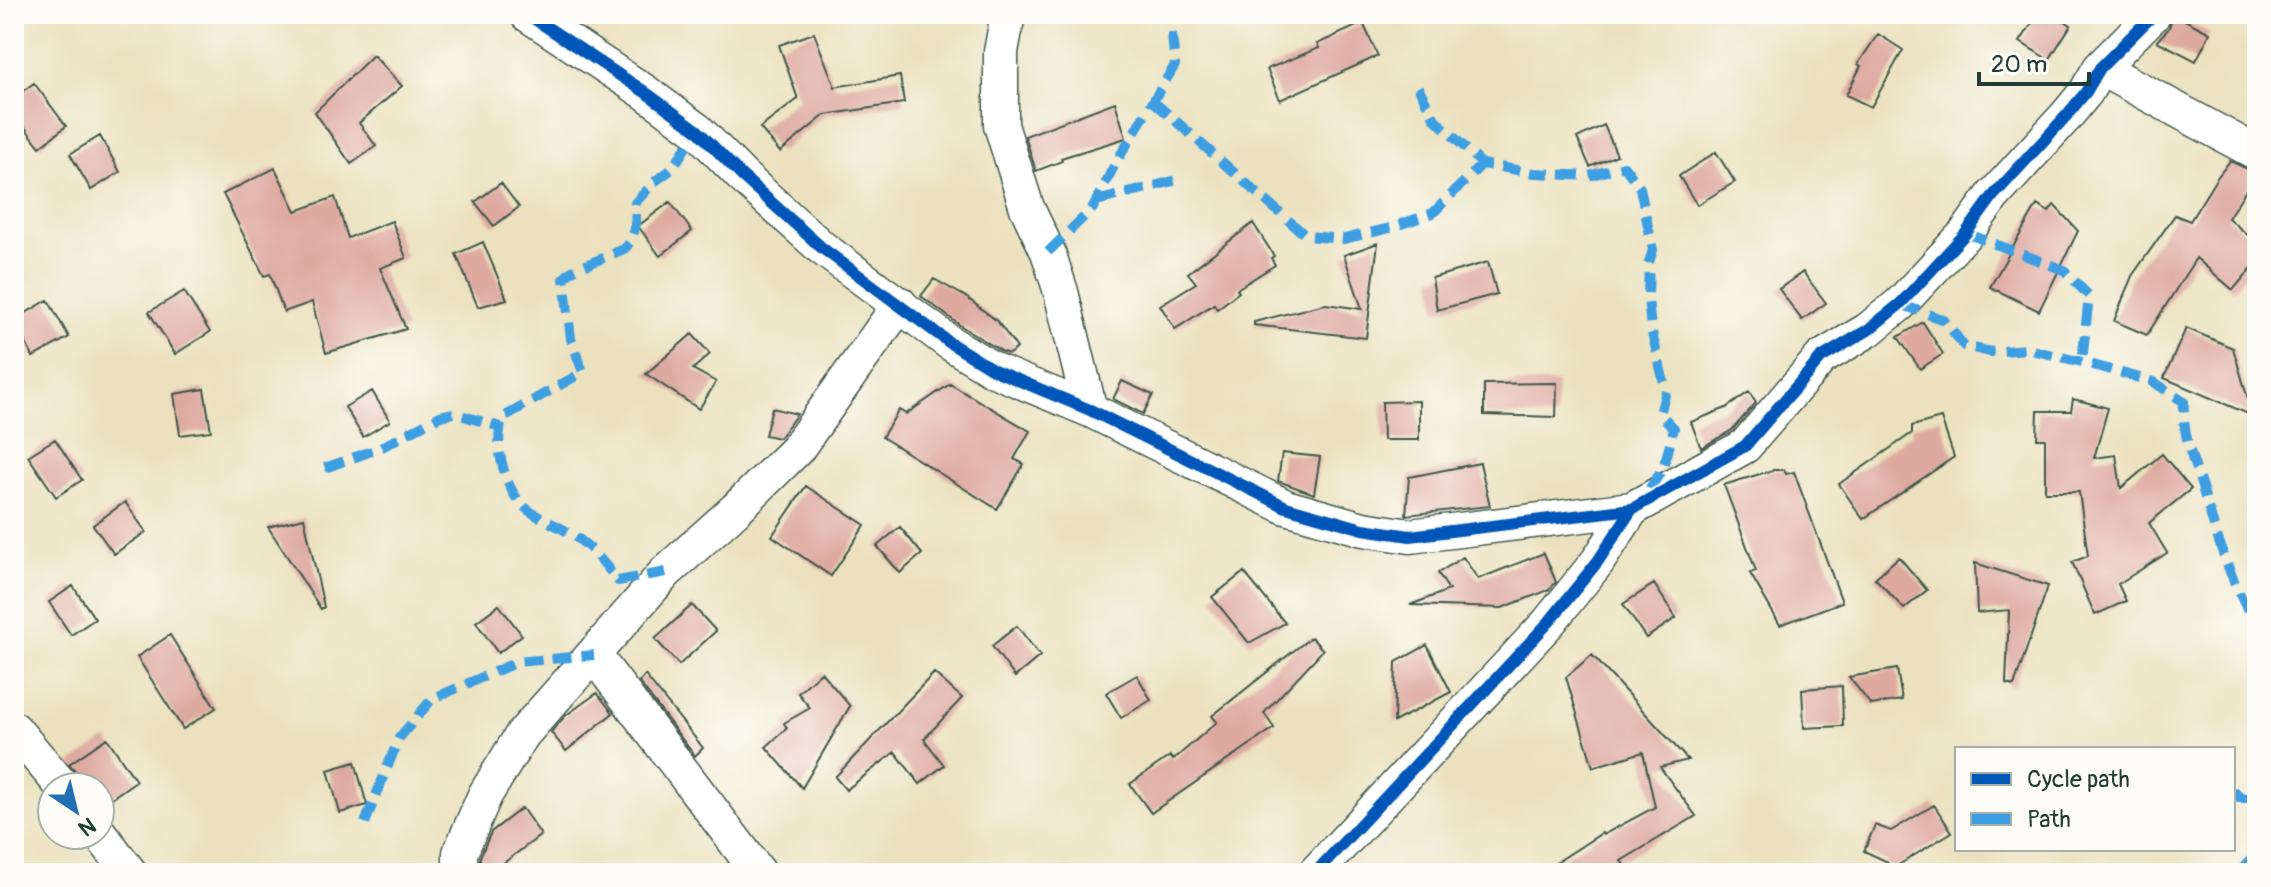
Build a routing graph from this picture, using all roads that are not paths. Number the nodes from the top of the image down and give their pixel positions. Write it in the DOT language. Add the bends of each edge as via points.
graph roads {
  1 [pos="527,14"];
  2 [pos="1008,14"];
  3 [pos="2154,14"];
  4 [pos="2100,68"];
  5 [pos="2257,153"];
  6 [pos="900,304"];
  7 [pos="1090,410"];
  8 [pos="1632,509"];
  9 [pos="594,655"];
  10 [pos="14,729"];
  11 [pos="49,771"];
  12 [pos="113,851"];
  13 [pos="130,873"];
  14 [pos="460,873"];
  15 [pos="759,873"];
  16 [pos="1315,873"];
  1 -- 6 [label="street" via="697,130 822,248"];
  2 -- 7 [label="street" via="1001,52 1001,125 1061,292"];
  3 -- 4 [label="street"];
  4 -- 5 [label="street"];
  4 -- 8 [label="street" via="2067,115 1900,304 1821,358 1745,446"];
  6 -- 7 [label="street" via="994,370"];
  6 -- 9 [label="street" via="797,449 666,572"];
  7 -- 8 [label="street" via="1286,507 1363,529 1410,536"];
  8 -- 16 [label="street" via="1549,622"];
  9 -- 14 [label="street" via="522,735 485,795 460,853"];
  9 -- 15 [label="street"];
  10 -- 11 [label="street"];
  12 -- 13 [label="street"];
}
